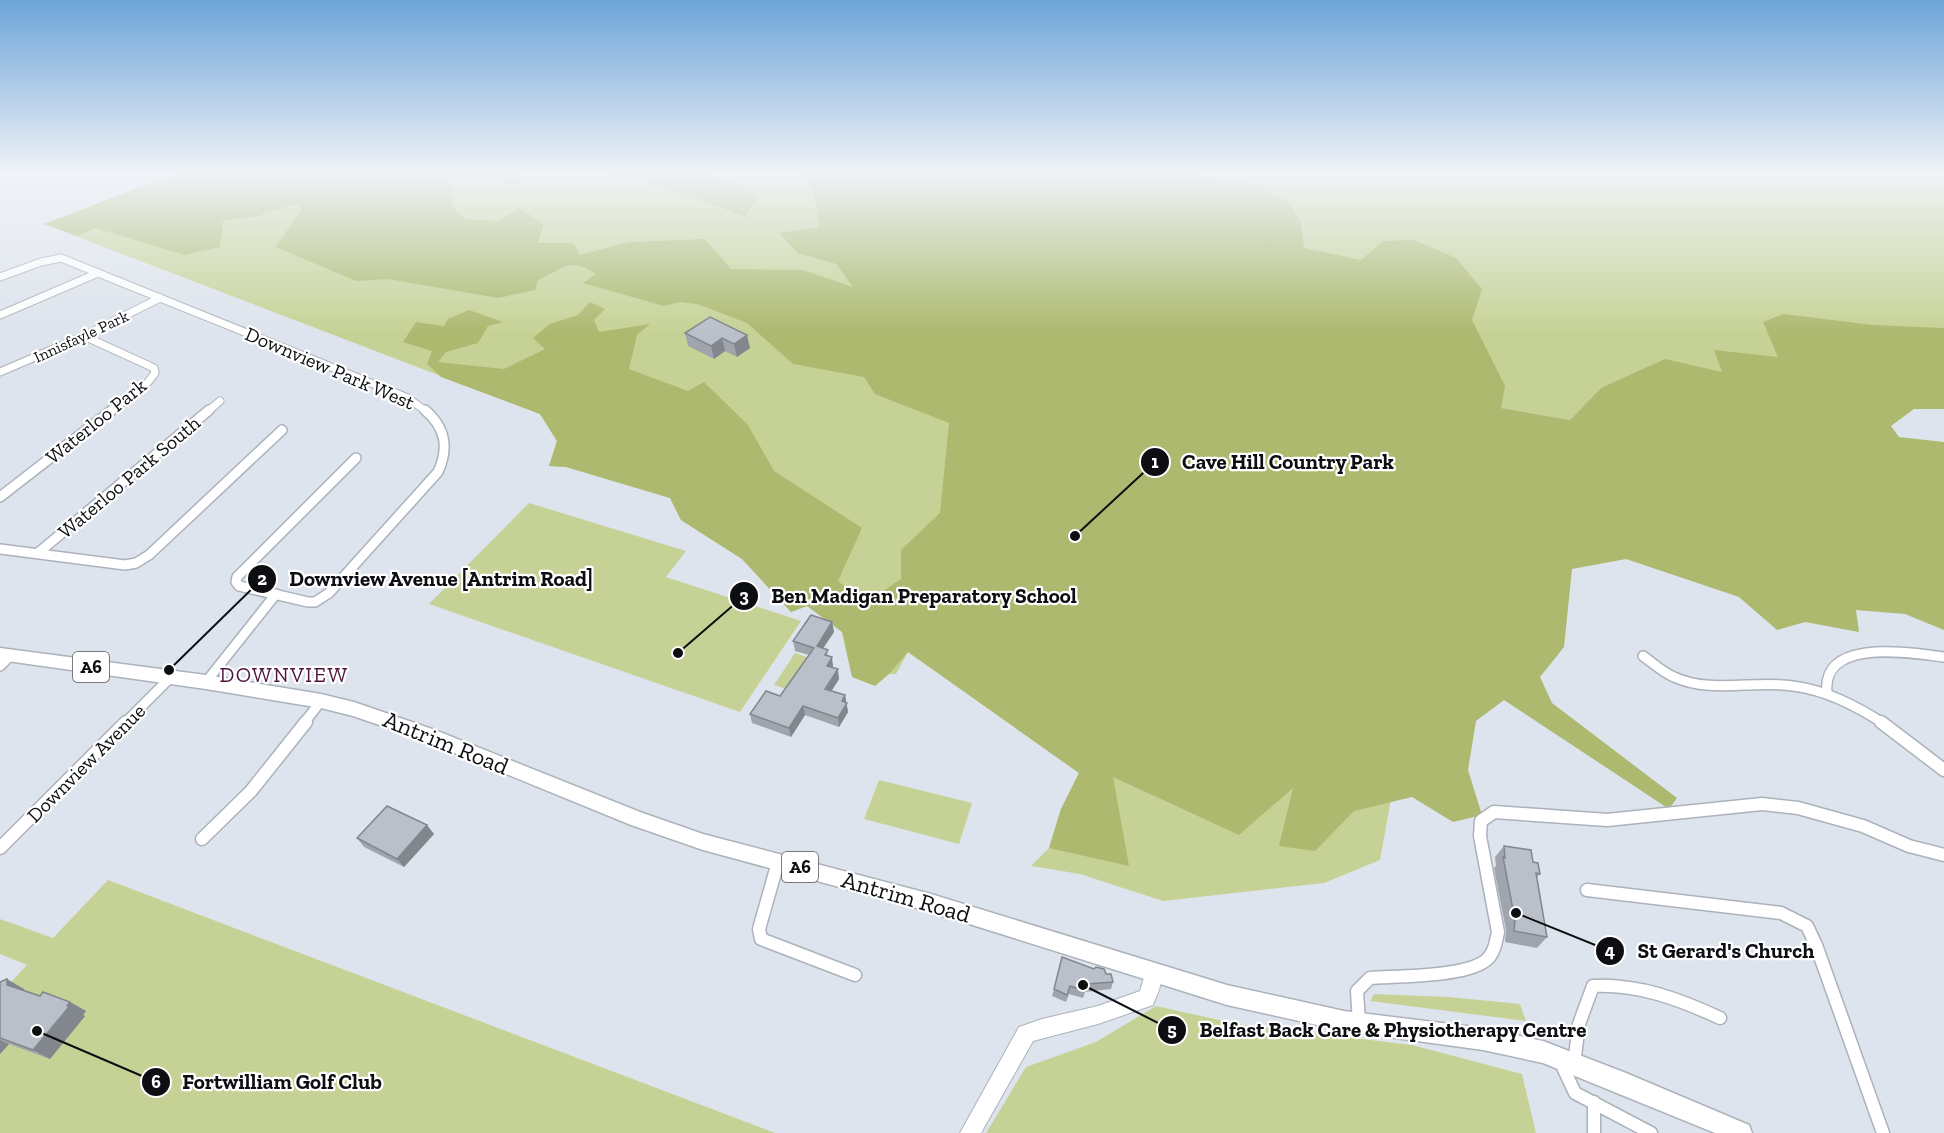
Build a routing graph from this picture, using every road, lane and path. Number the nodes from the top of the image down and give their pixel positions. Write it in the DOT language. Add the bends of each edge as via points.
graph roads {
  1 [pos="98,273"];
  2 [pos="0,277"];
  3 [pos="160,298"];
  4 [pos="0,315"];
  5 [pos="84,336"];
  6 [pos="0,372"];
  7 [pos="220,401"];
  8 [pos="282,430"];
  9 [pos="356,458"];
  10 [pos="0,497"];
  11 [pos="0,549"];
  12 [pos="38,553"];
  13 [pos="276,594"];
  14 [pos="1643,656"];
  15 [pos="1944,657"];
  16 [pos="4,659"];
  17 [pos="170,678"];
  18 [pos="206,682"];
  19 [pos="1827,693"];
  20 [pos="321,700"];
  21 [pos="1944,770"];
  22 [pos="202,839"];
  23 [pos="0,848"];
  24 [pos="1944,855"];
  25 [pos="778,862"];
  26 [pos="1587,890"];
  27 [pos="1153,973"];
  28 [pos="855,975"];
  29 [pos="1720,1018"];
  30 [pos="1359,1023"];
  31 [pos="1567,1061"];
  32 [pos="1594,1102"];
  33 [pos="970,1133"];
  34 [pos="1594,1133"];
  35 [pos="1650,1133"];
  36 [pos="1741,1133"];
  37 [pos="1883,1133"];
  1 -- 2 [label="street, Downview Park West" via="61,258"];
  1 -- 3 [label="street, Downview Park West"];
  1 -- 4 [label="street"];
  3 -- 5 [label="street, Innisfayle Park"];
  3 -- 13 [label="street, Downview Park West" via="408,398 439,421 445,453 438,472 329,593 315,602"];
  5 -- 6 [label="street, Innisfayle Park"];
  5 -- 10 [label="street, Waterloo Park" via="154,368 155,373"];
  7 -- 12 [label="street, Waterloo Park South"];
  8 -- 12 [label="street" via="136,563 125,565"];
  9 -- 13 [label="street" via="237,577 239,586"];
  11 -- 12 [label="street"];
  13 -- 18 [label="street"];
  14 -- 19 [label="street" via="1673,676 1699,685 1793,686"];
  15 -- 19 [label="street" via="1853,654 1832,667 1826,679"];
  16 -- 17 [label="main road, Antrim Road / A6"];
  17 -- 18 [label="main road, Antrim Road / A6"];
  17 -- 23 [label="street, Downview Avenue"];
  18 -- 20 [label="main road, Antrim Road / A6"];
  19 -- 21 [label="street" via="1916,746"];
  20 -- 22 [label="street" via="235,808"];
  20 -- 25 [label="main road, Antrim Road / A6" via="380,717 646,822"];
  24 -- 30 [label="street" via="1852,823 1798,808 1762,804 1607,820 1494,812 1481,820 1480,836 1498,932 1495,948 1486,961 1461,971 1371,978 1357,991"];
  25 -- 27 [label="main road, Antrim Road / A6" via="935,905"];
  25 -- 28 [label="street" via="759,929 760,939"];
  26 -- 37 [label="street" via="1781,914 1806,926"];
  27 -- 30 [label="main road, Antrim Road / A6" via="1236,998"];
  27 -- 33 [label="street" via="1146,998 1026,1034"];
  29 -- 31 [label="street" via="1679,999 1637,987 1593,986 1574,1051"];
  30 -- 31 [label="main road, Antrim Road / A6" via="1483,1039"];
  31 -- 32 [label="street" via="1567,1080 1575,1093"];
  31 -- 36 [label="main road, Antrim Road / A6"];
  32 -- 34 [label="street"];
  32 -- 35 [label="street"];
}
